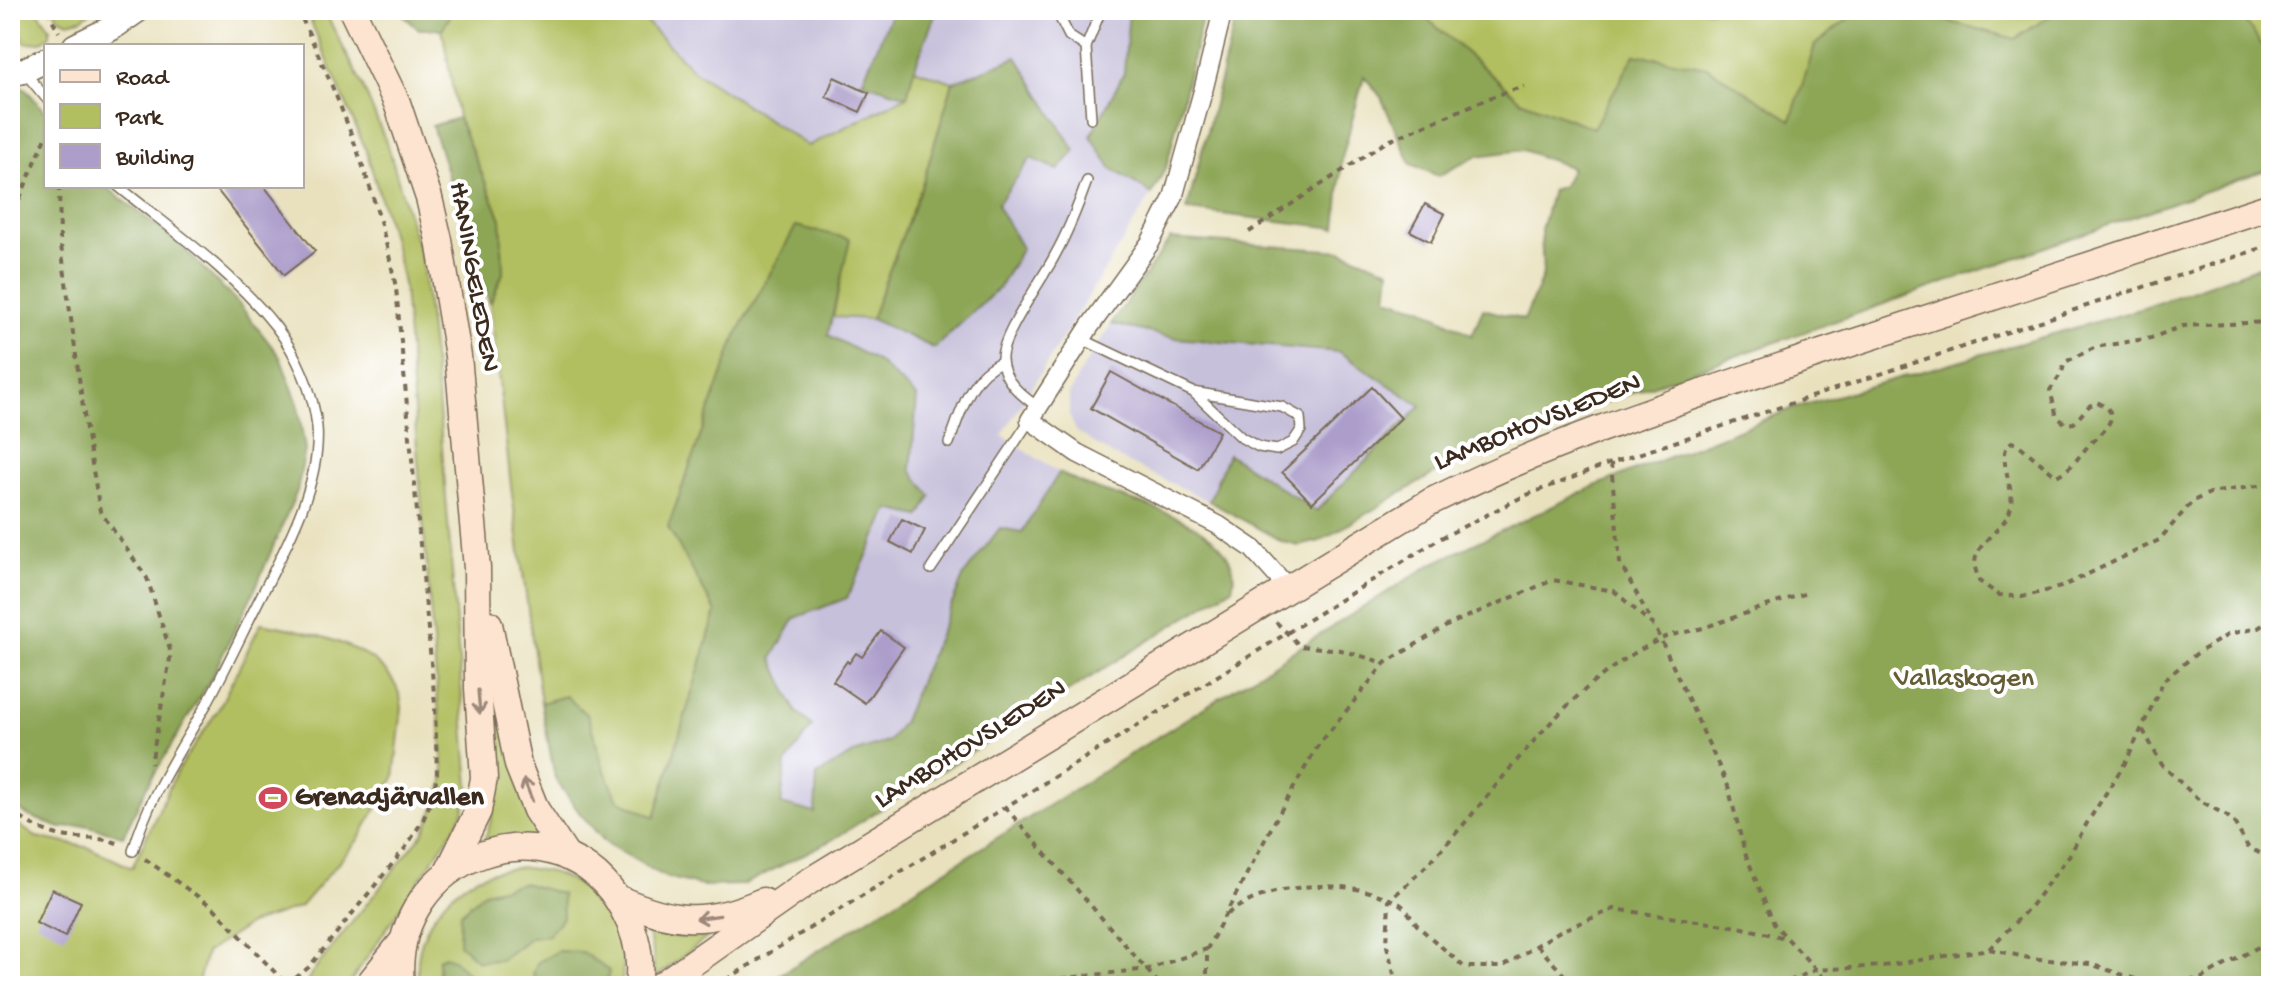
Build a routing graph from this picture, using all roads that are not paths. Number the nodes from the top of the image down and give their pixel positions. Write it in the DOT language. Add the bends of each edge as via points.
graph roads {
  1 [pos="138,10"];
  2 [pos="352,10"];
  3 [pos="1056,10"];
  4 [pos="1101,10"];
  5 [pos="1223,10"];
  6 [pos="79,44"];
  7 [pos="1086,47"];
  8 [pos="44,61"];
  9 [pos="26,73"];
  10 [pos="44,96"];
  11 [pos="1091,118"];
  12 [pos="1087,181"];
  13 [pos="121,188"];
  14 [pos="2271,206"];
  15 [pos="1082,339"];
  16 [pos="1001,362"];
  17 [pos="1193,392"];
  18 [pos="1034,413"];
  19 [pos="949,443"];
  20 [pos="477,568"];
  21 [pos="931,569"];
  22 [pos="1288,588"];
  23 [pos="133,851"];
  24 [pos="567,857"];
  25 [pos="448,872"];
  26 [pos="808,882"];
  27 [pos="617,898"];
  28 [pos="402,942"];
  29 [pos="367,986"];
  30 [pos="401,986"];
  31 [pos="638,986"];
  32 [pos="660,986"];
  1 -- 6 [label="street"];
  2 -- 20 [label="main road, HANINGELEDEN" via="397,103 439,240 458,356"];
  3 -- 7 [label="lane" via="1069,36"];
  4 -- 7 [label="lane"];
  5 -- 15 [label="street" via="1173,198 1150,243"];
  7 -- 11 [label="lane"];
  8 -- 9 [label="street"];
  9 -- 10 [label="lane"];
  12 -- 16 [label="lane" via="1057,252 1005,343"];
  13 -- 23 [label="lane" via="201,252 276,328 297,362 317,427 310,483 275,569 169,764"];
  14 -- 22 [label="main road, LAMBOHOVSLEDEN" via="1563,441 1430,502"];
  15 -- 17 [label="lane"];
  15 -- 18 [label="street"];
  16 -- 18 [label="lane"];
  16 -- 19 [label="lane" via="989,367 971,388"];
  17 -- 17 [label="lane" via="1259,447 1277,450 1293,442 1301,430 1300,417 1282,407"];
  18 -- 21 [label="lane"];
  18 -- 22 [label="street" via="1077,453 1252,548"];
  24 -- 20 [label="main road, HANINGELEDEN, one-way" via="536,810 518,765"];
  20 -- 25 [label="main road, HANINGELEDEN, one-way" via="484,778 478,811"];
  22 -- 26 [label="main road, LAMBOHOVSLEDEN"];
  24 -- 25 [label="main road" via="505,848 475,856"];
  24 -- 27 [label="main road" via="595,874"];
  25 -- 28 [label="main road" via="411,915"];
  26 -- 27 [label="main road, LAMBOHOVSLEDEN, one-way" via="704,919 652,913"];
  26 -- 32 [label="main road, LAMBOHOVSLEDEN"];
  27 -- 31 [label="main road" via="639,952"];
  28 -- 29 [label="main road"];
  28 -- 30 [label="main road"];
}
